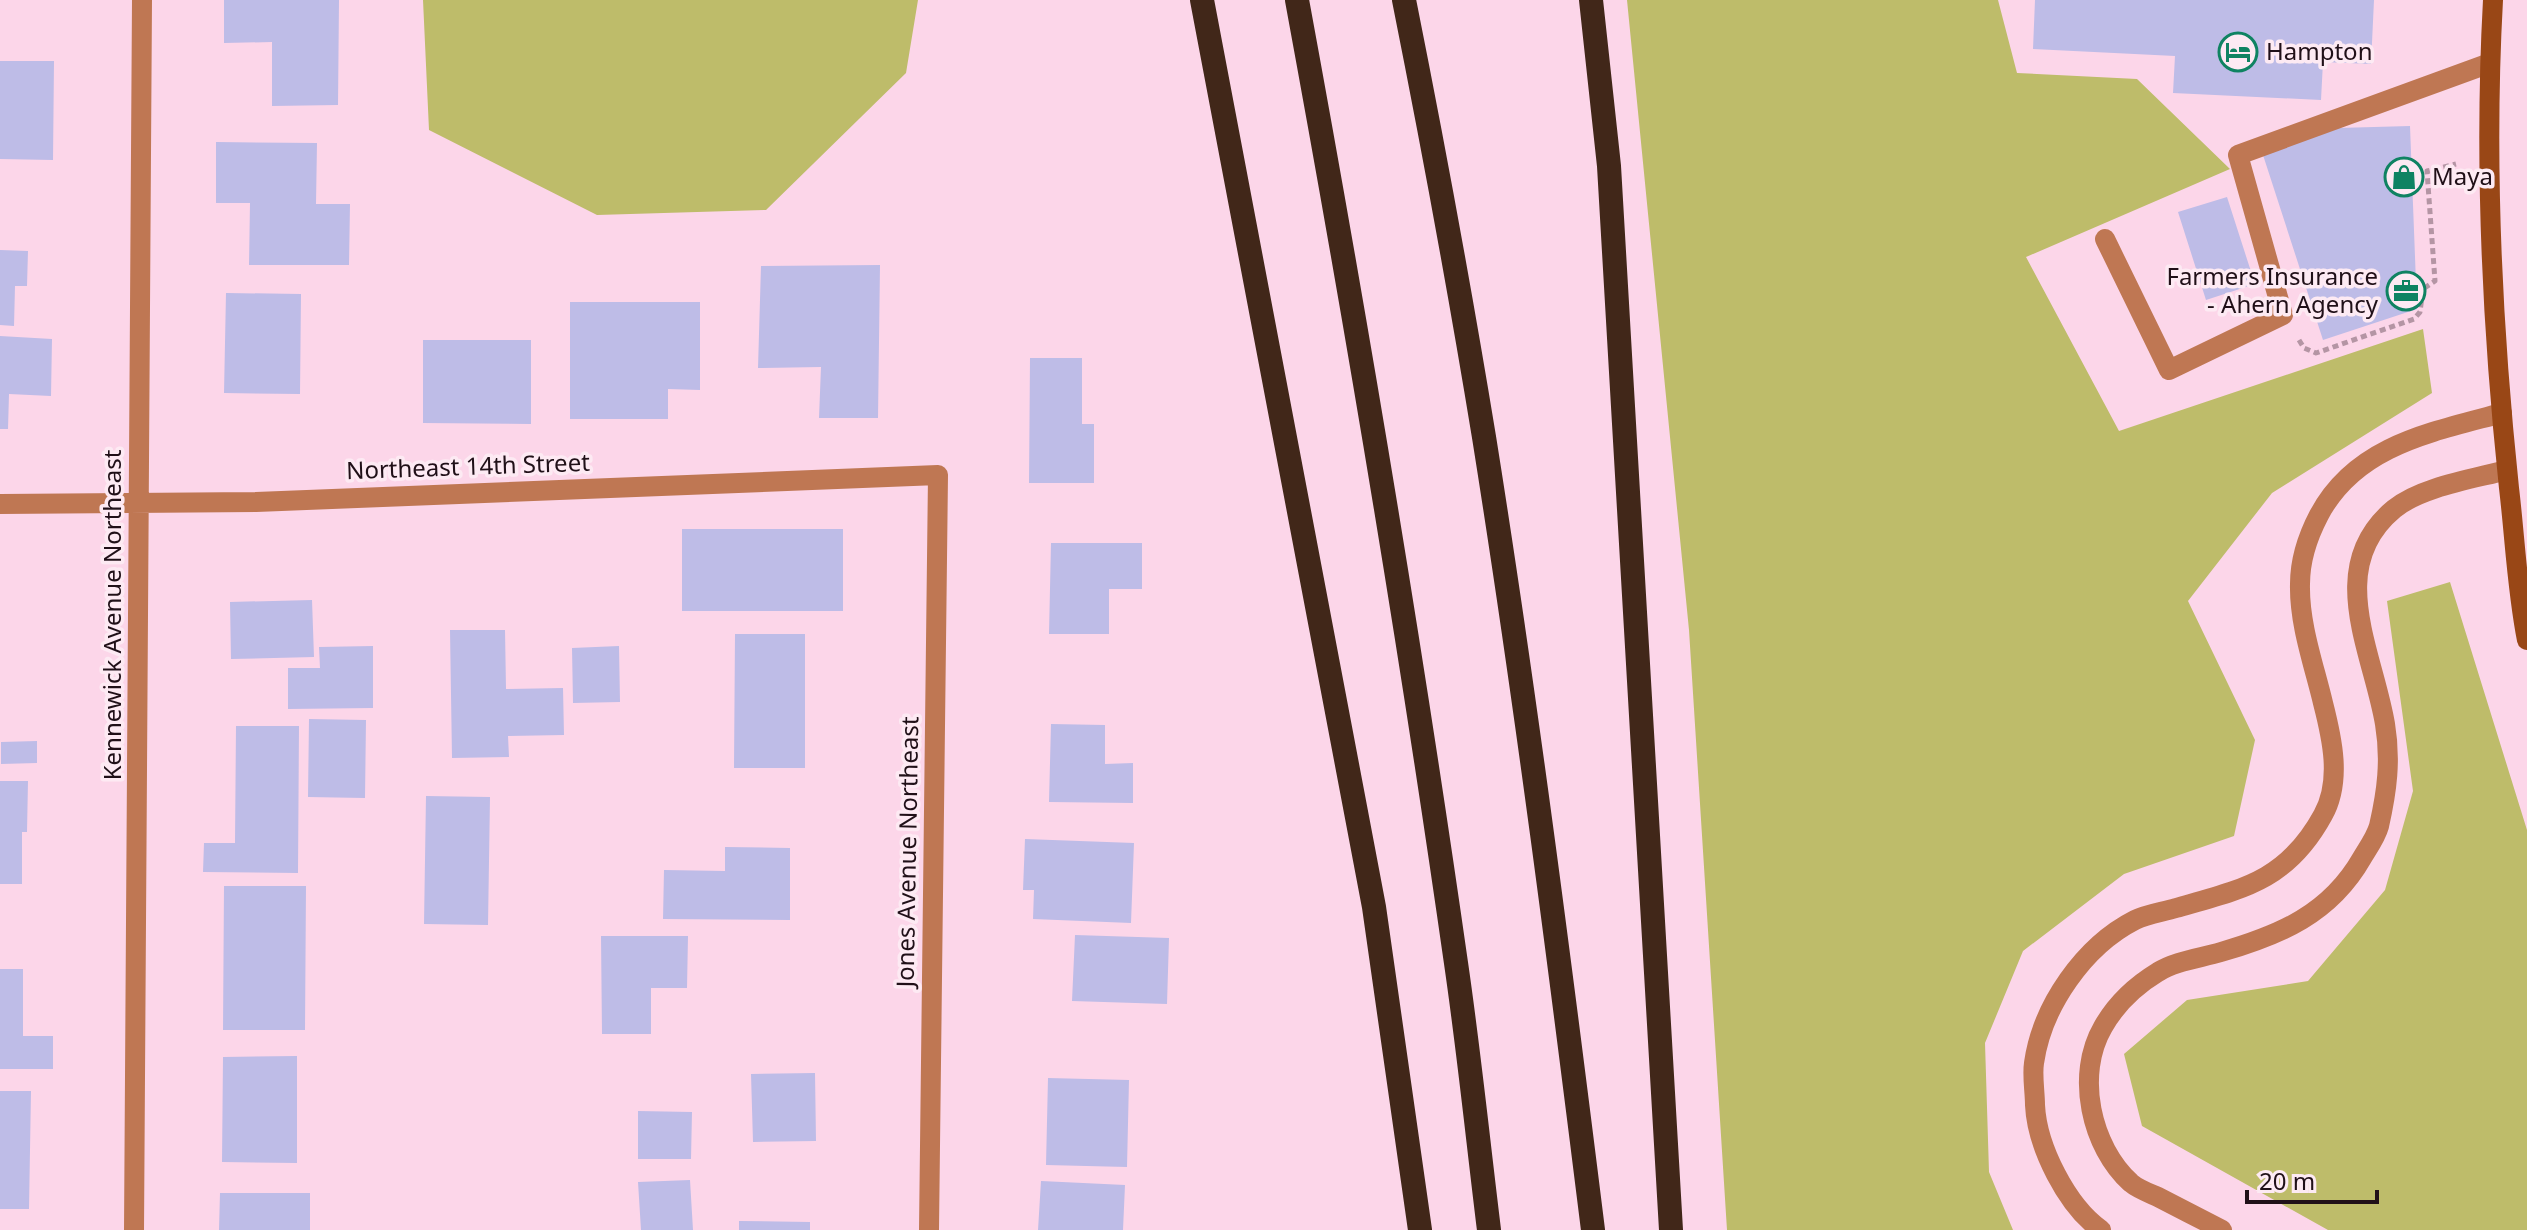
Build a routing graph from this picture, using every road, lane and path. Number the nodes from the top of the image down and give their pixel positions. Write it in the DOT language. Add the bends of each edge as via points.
graph roads {
  1 [pos="142,0"];
  2 [pos="1202,0"];
  3 [pos="1297,0"];
  4 [pos="1404,0"];
  5 [pos="1591,0"];
  6 [pos="2493,0"];
  7 [pos="2490,63"];
  8 [pos="2456,164"];
  9 [pos="2105,239"];
  10 [pos="2283,315"];
  11 [pos="2502,413"];
  12 [pos="2507,470"];
  13 [pos="938,475"];
  14 [pos="139,503"];
  15 [pos="0,504"];
  16 [pos="2527,640"];
  17 [pos="134,1230"];
  18 [pos="929,1230"];
  19 [pos="1420,1230"];
  20 [pos="1489,1230"];
  21 [pos="1593,1230"];
  22 [pos="1671,1230"];
  23 [pos="2101,1230"];
  24 [pos="2222,1230"];
  1 -- 14 [label="street, Kennewick Avenue Northeast"];
  2 -- 19 [label="highway" via="1374,907"];
  3 -- 20 [label="highway" via="1402,609 1457,966"];
  4 -- 21 [label="highway" via="1484,437 1531,749"];
  5 -- 22 [label="highway" via="1609,166"];
  6 -- 7 [label="street"];
  7 -- 10 [label="street" via="2238,155"];
  7 -- 11 [label="street"];
  8 -- 10 [label="path" via="2427,171 2435,281 2423,289 2414,319 2316,353 2304,348"];
  9 -- 10 [label="street" via="2169,370"];
  11 -- 12 [label="street"];
  11 -- 23 [label="street" via="2403,442 2362,464 2329,497 2307,538 2299,584 2331,734 2334,773 2326,811 2306,845 2277,871 2242,889 2135,920 2086,956 2051,1006 2034,1064 2036,1125 2058,1181"];
  12 -- 16 [label="street"];
  12 -- 24 [label="street" via="2424,493 2395,508 2374,529 2361,556 2355,585 2385,725 2390,776 2378,830 2350,879 2309,917 2262,940 2160,970 2126,995 2101,1030 2089,1070 2091,1114 2106,1154 2132,1184"];
  13 -- 14 [label="street, Northeast 14th Street"];
  13 -- 18 [label="street, Jones Avenue Northeast"];
  14 -- 15 [label="street, Northeast 14th Street"];
  14 -- 17 [label="street, Kennewick Avenue Northeast"];
}
